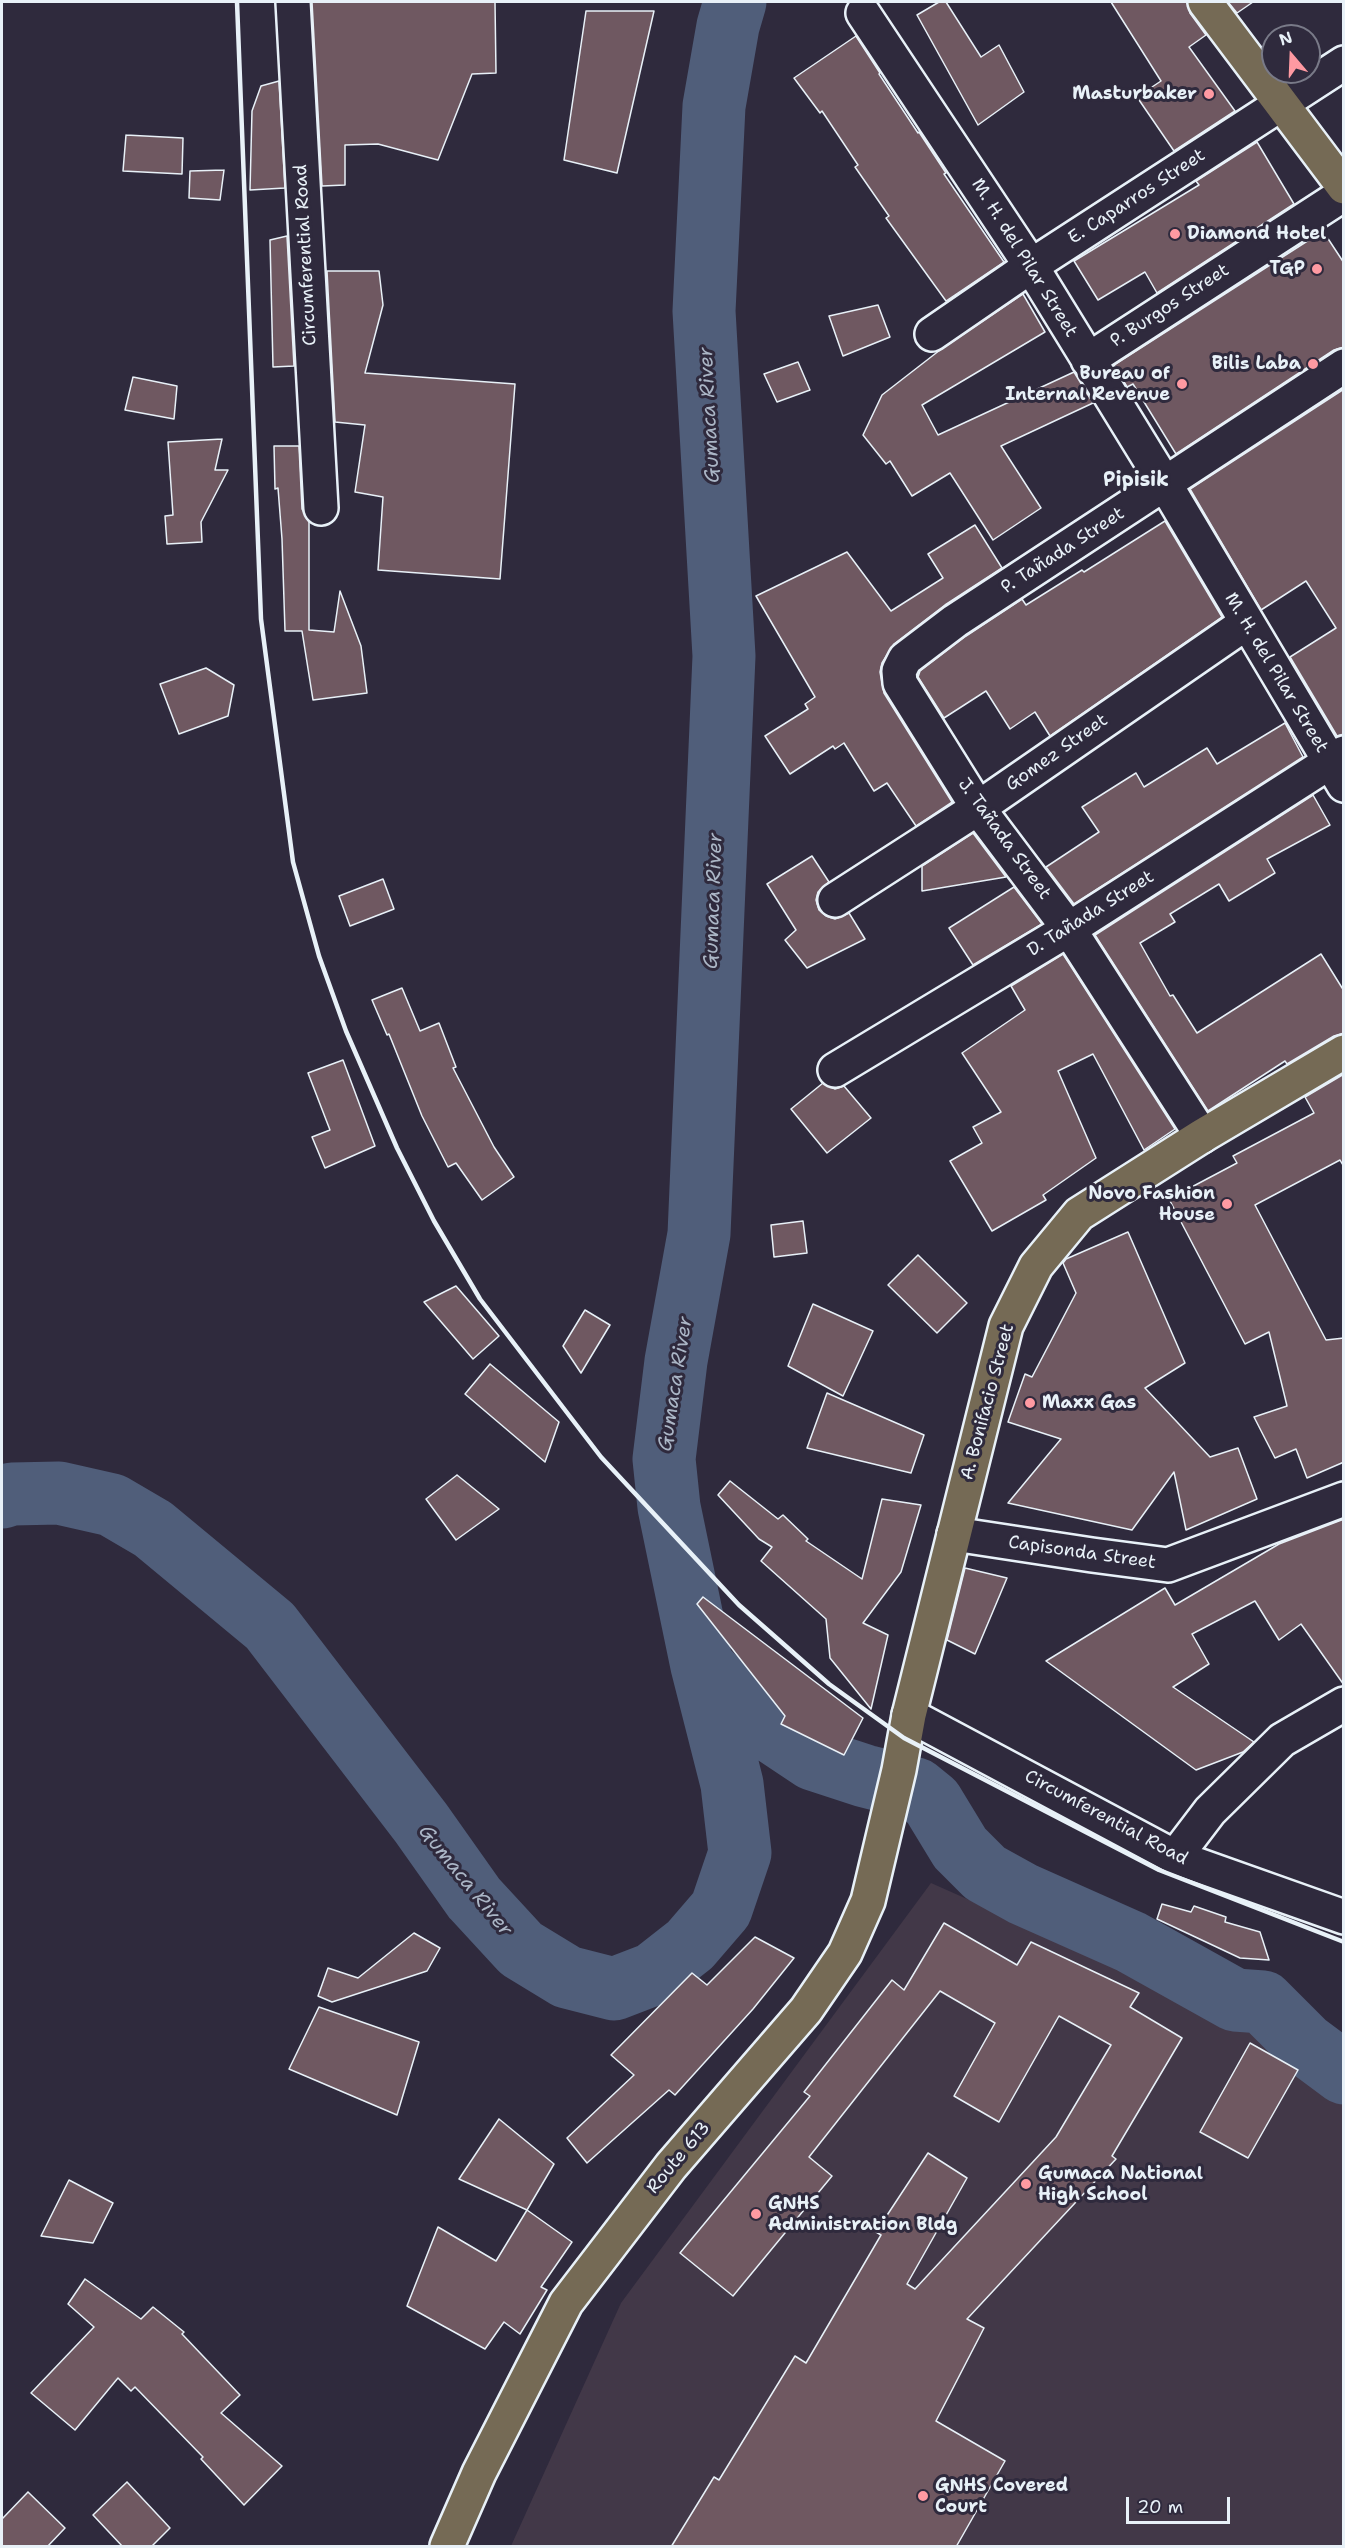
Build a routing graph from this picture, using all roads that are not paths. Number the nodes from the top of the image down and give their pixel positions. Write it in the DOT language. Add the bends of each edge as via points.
graph roads {
  1 [pos="292,2"];
  2 [pos="1205,2"];
  3 [pos="863,13"];
  4 [pos="1344,63"];
  5 [pos="1281,102"];
  6 [pos="1344,187"];
  7 [pos="1344,194"];
  8 [pos="1031,266"];
  9 [pos="932,334"];
  10 [pos="1088,360"];
  11 [pos="1344,366"];
  12 [pos="1165,484"];
  13 [pos="321,508"];
  14 [pos="1246,623"];
  15 [pos="905,659"];
  16 [pos="1339,767"];
  17 [pos="978,808"];
  18 [pos="835,900"];
  19 [pos="1069,929"];
  20 [pos="1344,1052"];
  21 [pos="835,1070"];
  22 [pos="1202,1136"];
  23 [pos="1344,1499"];
  24 [pos="954,1534"];
  25 [pos="1344,1704"];
  26 [pos="909,1715"];
  27 [pos="899,1770"];
  28 [pos="1175,1857"];
  29 [pos="1344,1917"];
  30 [pos="447,2547"];
  1 -- 13 [label="street, Circumferential Road"];
  2 -- 5 [label="main road"];
  3 -- 8 [label="street, M. H. del Pilar Street"];
  4 -- 5 [label="street, E. Caparros Street"];
  5 -- 6 [label="main road"];
  5 -- 8 [label="street, E. Caparros Street"];
  7 -- 10 [label="street, P. Burgos Street"];
  8 -- 9 [label="street, E. Caparros Street"];
  8 -- 10 [label="street, M. H. del Pilar Street"];
  10 -- 12 [label="street, M. H. del Pilar Street"];
  11 -- 12 [label="street, P. Tañada Street"];
  12 -- 14 [label="street, M. H. del Pilar Street"];
  12 -- 15 [label="street, P. Tañada Street" via="955,621"];
  14 -- 16 [label="street, M. H. del Pilar Street"];
  14 -- 17 [label="street, Gomez Street"];
  15 -- 17 [label="street, J. Tañada Street" via="899,671 900,683"];
  16 -- 19 [label="street, D. Tañada Street"];
  17 -- 18 [label="street, Gomez Street"];
  17 -- 19 [label="street, J. Tañada Street"];
  19 -- 21 [label="street, D. Tañada Street"];
  19 -- 22 [label="street, J. Tañada Street"];
  20 -- 22 [label="main road, A. Bonifacio Street"];
  22 -- 24 [label="main road, A. Bonifacio Street" via="1079,1214 1036,1266 1006,1326"];
  23 -- 24 [label="street, Capisonda Street" via="1168,1564"];
  24 -- 26 [label="main road, A. Bonifacio Street"];
  25 -- 28 [label="street" via="1282,1740 1210,1811"];
  26 -- 27 [label="main road, A. Bonifacio Street"];
  26 -- 28 [label="street, Circumferential Road"];
  27 -- 30 [label="main road, Route 613" via="868,1901 845,1953 806,2010 671,2166 566,2303 478,2473"];
  28 -- 29 [label="street, Circumferential Road"];
}
